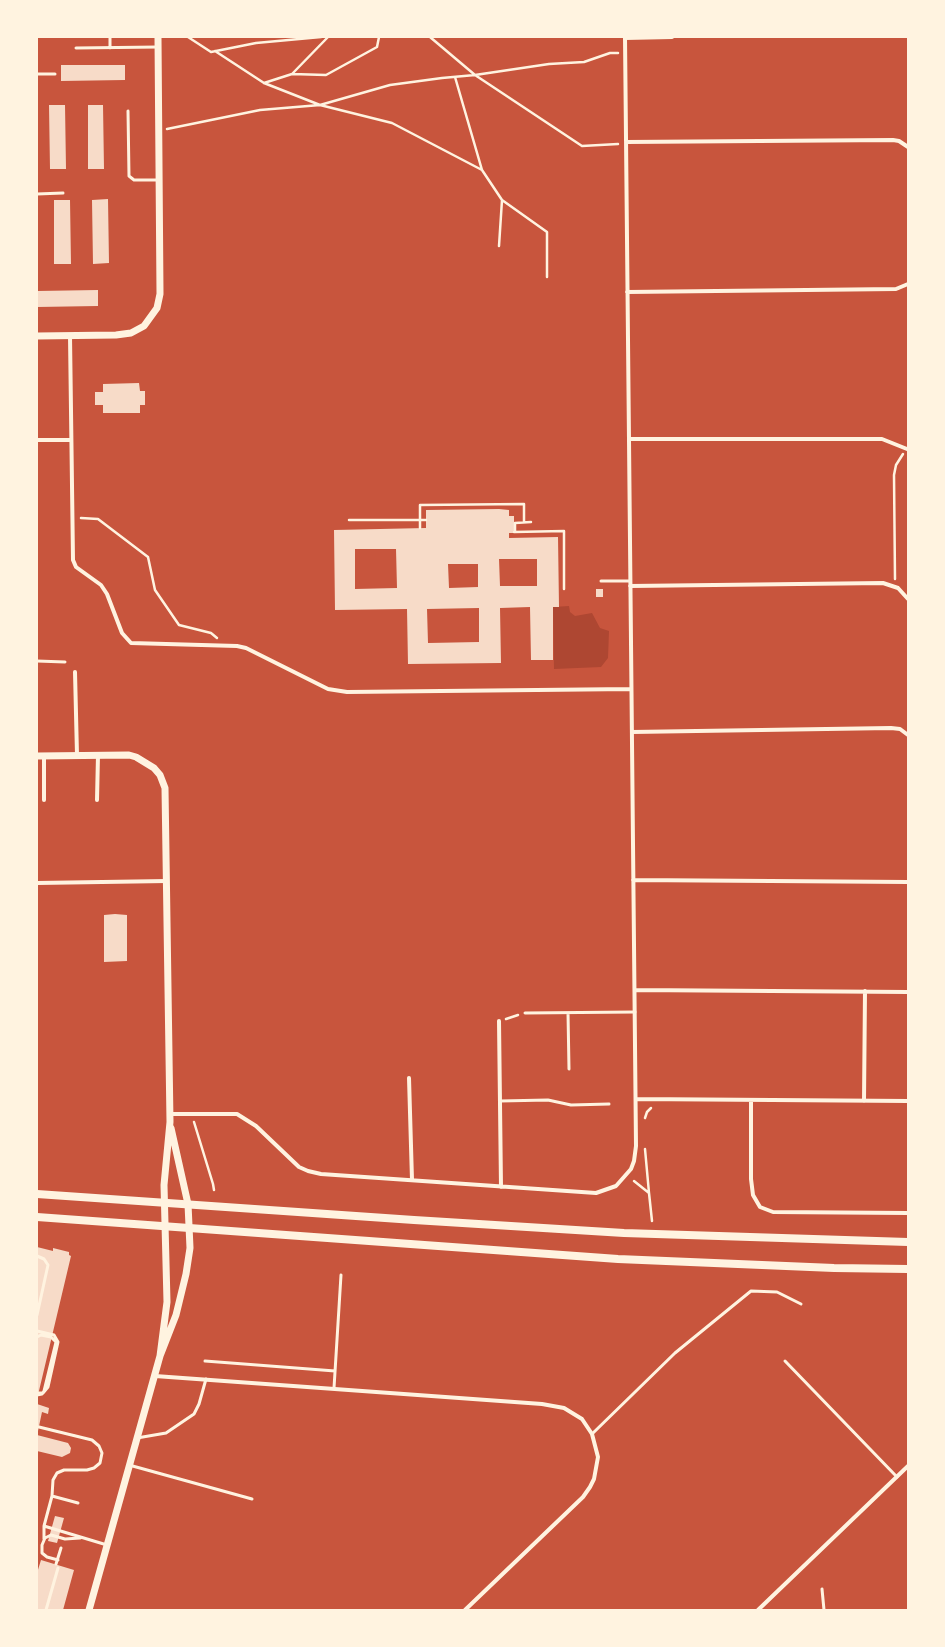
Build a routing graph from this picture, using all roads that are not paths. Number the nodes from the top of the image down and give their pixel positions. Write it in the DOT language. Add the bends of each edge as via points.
graph roads {
  1 [pos="110,37"];
  2 [pos="158,37"];
  3 [pos="625,37"];
  4 [pos="672,37"];
  5 [pos="158,47"];
  6 [pos="76,48"];
  7 [pos="110,48"];
  8 [pos="37,74"];
  9 [pos="55,74"];
  10 [pos="128,111"];
  11 [pos="626,142"];
  12 [pos="908,147"];
  13 [pos="159,180"];
  14 [pos="63,193"];
  15 [pos="37,194"];
  16 [pos="908,284"];
  17 [pos="627,292"];
  18 [pos="37,336"];
  19 [pos="70,336"];
  20 [pos="629,439"];
  21 [pos="37,440"];
  22 [pos="71,440"];
  23 [pos="907,449"];
  24 [pos="630,581"];
  25 [pos="601,582"];
  26 [pos="630,586"];
  27 [pos="908,599"];
  28 [pos="37,661"];
  29 [pos="66,662"];
  30 [pos="75,672"];
  31 [pos="631,689"];
  32 [pos="632,732"];
  33 [pos="908,735"];
  34 [pos="77,755"];
  35 [pos="98,755"];
  36 [pos="40,756"];
  37 [pos="44,800"];
  38 [pos="98,800"];
  39 [pos="633,880"];
  40 [pos="167,881"];
  41 [pos="37,882"];
  42 [pos="908,882"];
  43 [pos="634,990"];
  44 [pos="865,991"];
  45 [pos="908,992"];
  46 [pos="635,1012"];
  47 [pos="524,1013"];
  48 [pos="568,1013"];
  49 [pos="498,1021"];
  50 [pos="569,1069"];
  51 [pos="410,1078"];
  52 [pos="636,1099"];
  53 [pos="751,1100"];
  54 [pos="500,1101"];
  55 [pos="864,1101"];
  56 [pos="908,1101"];
  57 [pos="609,1104"];
  58 [pos="170,1114"];
  59 [pos="170,1122"];
  60 [pos="412,1180"];
  61 [pos="500,1187"];
  62 [pos="37,1194"];
  63 [pos="164,1202"];
  64 [pos="188,1204"];
  65 [pos="908,1213"];
  66 [pos="37,1217"];
  67 [pos="165,1226"];
  68 [pos="190,1227"];
  69 [pos="908,1242"];
  70 [pos="37,1256"];
  71 [pos="908,1269"];
  72 [pos="341,1275"];
  73 [pos="801,1304"];
  74 [pos="37,1315"];
  75 [pos="37,1331"];
  76 [pos="51,1336"];
  77 [pos="37,1337"];
  78 [pos="160,1356"];
  79 [pos="205,1361"];
  80 [pos="785,1362"];
  81 [pos="335,1371"];
  82 [pos="155,1376"];
  83 [pos="206,1379"];
  84 [pos="334,1388"];
  85 [pos="37,1394"];
  86 [pos="39,1427"];
  87 [pos="592,1434"];
  88 [pos="137,1438"];
  89 [pos="129,1465"];
  90 [pos="908,1466"];
  91 [pos="897,1477"];
  92 [pos="52,1496"];
  93 [pos="252,1499"];
  94 [pos="78,1503"];
  95 [pos="44,1526"];
  96 [pos="82,1538"];
  97 [pos="44,1539"];
  98 [pos="107,1545"];
  99 [pos="61,1548"];
  100 [pos="58,1560"];
  101 [pos="822,1589"];
  102 [pos="46,1610"];
  103 [pos="89,1610"];
  104 [pos="465,1610"];
  105 [pos="758,1610"];
  106 [pos="824,1610"];
  1 -- 7 [label="lane"];
  2 -- 5 [label="street"];
  3 -- 4 [label="street"];
  3 -- 11 [label="street"];
  5 -- 7 [label="lane"];
  5 -- 13 [label="street"];
  6 -- 7 [label="lane"];
  8 -- 9 [label="lane"];
  10 -- 13 [label="lane" via="129,176 134,180"];
  11 -- 12 [label="street" via="893,140"];
  11 -- 17 [label="street"];
  13 -- 19 [label="street" via="160,294 157,308 144,326 124,334"];
  14 -- 15 [label="lane"];
  16 -- 17 [label="street" via="896,289"];
  17 -- 20 [label="street"];
  18 -- 19 [label="street"];
  19 -- 22 [label="street"];
  20 -- 23 [label="street" via="882,439"];
  20 -- 24 [label="street"];
  21 -- 22 [label="street"];
  22 -- 31 [label="street" via="73,560 76,567 101,585 122,633 131,643 223,644 246,648 328,689 347,692"];
  24 -- 25 [label="lane"];
  24 -- 26 [label="street"];
  26 -- 27 [label="street" via="883,583 894,585 903,591"];
  26 -- 31 [label="street"];
  28 -- 29 [label="lane"];
  30 -- 34 [label="street"];
  31 -- 32 [label="street"];
  32 -- 33 [label="street" via="891,728 900,729"];
  32 -- 39 [label="street"];
  34 -- 35 [label="street"];
  34 -- 36 [label="street"];
  35 -- 38 [label="street"];
  35 -- 40 [label="street" via="136,757 145,761 160,775 165,788 166,802"];
  36 -- 37 [label="street"];
  39 -- 42 [label="street"];
  39 -- 43 [label="street"];
  40 -- 41 [label="street"];
  40 -- 58 [label="street"];
  43 -- 44 [label="street"];
  43 -- 46 [label="street"];
  44 -- 45 [label="street"];
  44 -- 55 [label="street"];
  46 -- 48 [label="lane"];
  46 -- 52 [label="street"];
  47 -- 48 [label="lane"];
  48 -- 50 [label="lane"];
  49 -- 54 [label="street"];
  51 -- 60 [label="street"];
  52 -- 53 [label="street"];
  52 -- 61 [label="street" via="634,1161 626,1177 616,1186 596,1193"];
  53 -- 55 [label="street"];
  53 -- 65 [label="street" via="751,1179 753,1195 760,1207 773,1212"];
  54 -- 57 [label="lane" via="548,1100 571,1105"];
  54 -- 61 [label="street"];
  55 -- 56 [label="street"];
  58 -- 59 [label="street"];
  58 -- 60 [label="street" via="237,1114 252,1123 293,1162 308,1171"];
  59 -- 63 [label="street"];
  59 -- 64 [label="street"];
  60 -- 61 [label="street"];
  62 -- 63 [label="main road"];
  63 -- 64 [label="main road"];
  63 -- 67 [label="street"];
  64 -- 68 [label="street"];
  64 -- 69 [label="main road" via="617,1232"];
  66 -- 67 [label="main road"];
  67 -- 68 [label="main road"];
  67 -- 78 [label="street" via="168,1302"];
  68 -- 71 [label="main road" via="618,1259"];
  68 -- 78 [label="street" via="186,1274 176,1315"];
  70 -- 74 [label="lane" via="44,1259 48,1265"];
  72 -- 81 [label="lane"];
  73 -- 87 [label="lane" via="777,1292 751,1291 675,1353"];
  75 -- 76 [label="lane"];
  76 -- 77 [label="lane"];
  76 -- 85 [label="lane" via="56,1345 44,1391"];
  78 -- 82 [label="street"];
  79 -- 81 [label="lane"];
  80 -- 91 [label="lane"];
  81 -- 84 [label="lane"];
  82 -- 83 [label="street"];
  82 -- 88 [label="street"];
  83 -- 84 [label="street"];
  83 -- 88 [label="lane" via="194,1414 166,1433"];
  84 -- 87 [label="street" via="553,1405 573,1412 582,1419"];
  86 -- 92 [label="lane" via="92,1440 102,1453 100,1463 94,1468 64,1470 57,1473 52,1484"];
  87 -- 104 [label="street" via="598,1457 594,1479 583,1497"];
  88 -- 89 [label="street"];
  89 -- 93 [label="lane"];
  89 -- 98 [label="street"];
  90 -- 91 [label="street"];
  91 -- 105 [label="street"];
  92 -- 94 [label="lane"];
  92 -- 95 [label="lane"];
  95 -- 96 [label="lane"];
  95 -- 97 [label="lane"];
  96 -- 97 [label="lane" via="47,1536"];
  96 -- 98 [label="lane"];
  97 -- 100 [label="lane" via="42,1553 46,1557"];
  98 -- 103 [label="street"];
  99 -- 100 [label="lane"];
  100 -- 102 [label="lane"];
  101 -- 106 [label="lane"];
}
